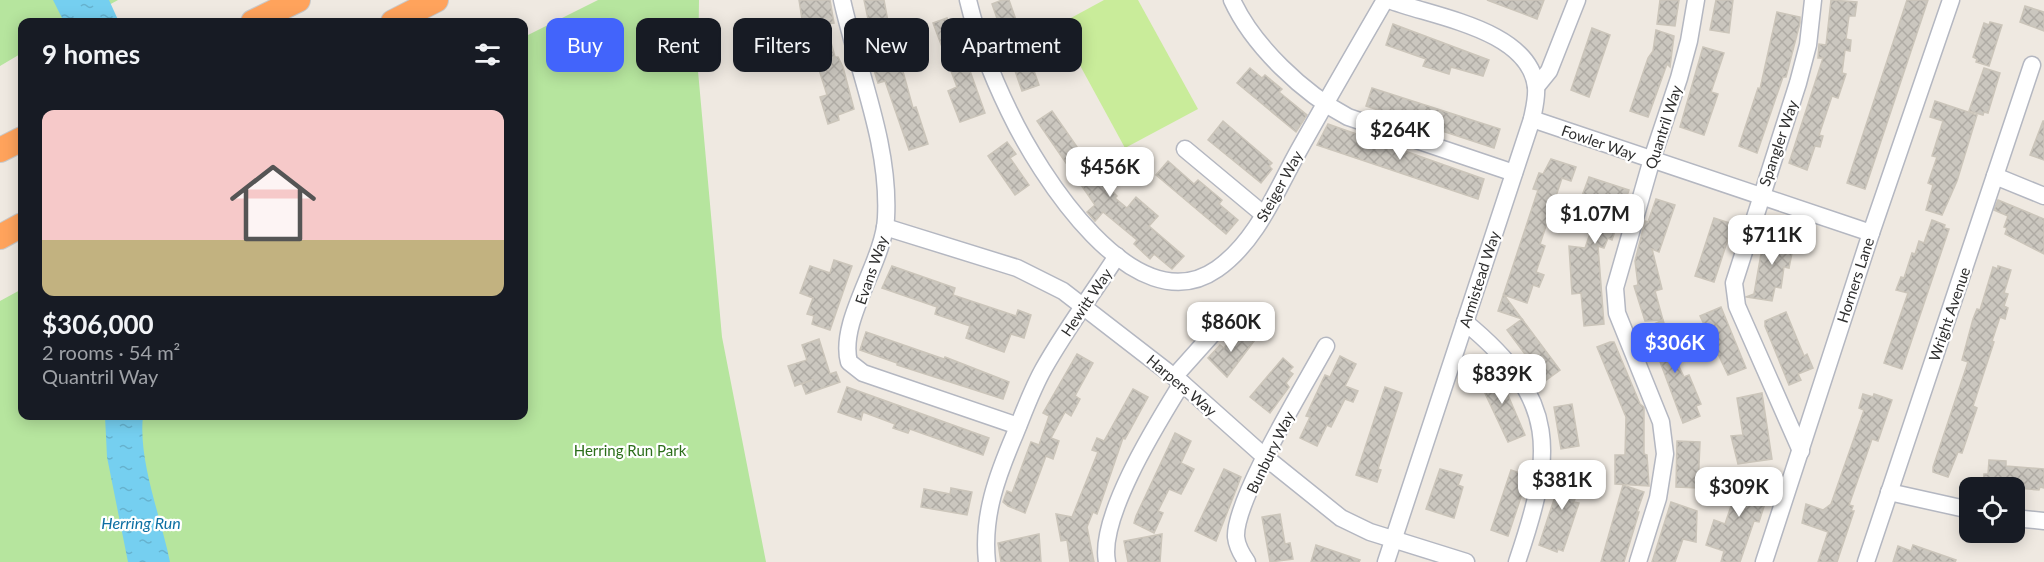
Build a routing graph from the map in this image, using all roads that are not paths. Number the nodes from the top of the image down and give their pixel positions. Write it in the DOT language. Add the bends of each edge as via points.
graph roads {
  1 [pos="297,0"];
  2 [pos="436,0"];
  3 [pos="842,0"];
  4 [pos="968,0"];
  5 [pos="1232,0"];
  6 [pos="1387,0"];
  7 [pos="1577,0"];
  8 [pos="1696,0"];
  9 [pos="1812,0"];
  10 [pos="1951,0"];
  11 [pos="261,18"];
  12 [pos="401,18"];
  13 [pos="846,18"];
  14 [pos="2032,65"];
  15 [pos="860,72"];
  16 [pos="1536,87"];
  17 [pos="1326,102"];
  18 [pos="1532,119"];
  19 [pos="18,141"];
  20 [pos="1185,149"];
  21 [pos="0,150"];
  22 [pos="1652,159"];
  23 [pos="1514,173"];
  24 [pos="1995,176"];
  25 [pos="1760,196"];
  26 [pos="2044,196"];
  27 [pos="18,214"];
  28 [pos="1263,214"];
  29 [pos="0,224"];
  30 [pos="18,227"];
  31 [pos="885,227"];
  32 [pos="1870,233"];
  33 [pos="0,237"];
  34 [pos="1117,256"];
  35 [pos="1085,306"];
  36 [pos="1225,320"];
  37 [pos="1465,322"];
  38 [pos="1326,346"];
  39 [pos="1178,380"];
  40 [pos="1018,426"];
  41 [pos="1801,451"];
  42 [pos="1265,457"];
  43 [pos="1889,492"];
  44 [pos="1959,508"];
  45 [pos="2025,519"];
  46 [pos="2044,520"];
  47 [pos="1395,539"];
  48 [pos="987,562"];
  49 [pos="1107,562"];
  50 [pos="1247,562"];
  51 [pos="1386,562"];
  52 [pos="1466,562"];
  53 [pos="1517,562"];
  54 [pos="1638,562"];
  55 [pos="1764,562"];
  56 [pos="1866,562"];
  1 -- 11 [label="highway"];
  2 -- 12 [label="highway"];
  3 -- 13 [label="street, Evans Way"];
  4 -- 34 [label="street, Hewitt Way" via="993,76 1034,156 1058,193"];
  5 -- 17 [label="street" via="1267,52"];
  6 -- 16 [label="street" via="1505,43 1526,62"];
  6 -- 17 [label="street, Steiger Way"];
  7 -- 16 [label="street, Armistead Way" via="1549,71"];
  8 -- 22 [label="street, Quantril Way" via="1679,78"];
  9 -- 25 [label="street, Spangler Way" via="1801,73"];
  10 -- 32 [label="street, Horners Lane"];
  14 -- 24 [label="street, Wright Avenue"];
  15 -- 31 [label="street, Evans Way" via="882,152"];
  16 -- 18 [label="street, Armistead Way"];
  17 -- 23 [label="street" via="1348,117"];
  17 -- 28 [label="street, Steiger Way"];
  18 -- 22 [label="street, Fowler Way"];
  18 -- 23 [label="street, Armistead Way"];
  19 -- 21 [label="highway"];
  20 -- 28 [label="street"];
  22 -- 25 [label="street, Fowler Way"];
  22 -- 54 [label="street, Quantril Way" via="1615,288 1617,313 1661,422 1665,454 1658,498"];
  23 -- 37 [label="street, Armistead Way"];
  24 -- 26 [label="street"];
  24 -- 43 [label="street, Wright Avenue"];
  25 -- 32 [label="street, Fowler Way"];
  25 -- 41 [label="street, Spangler Way" via="1738,262 1734,294"];
  27 -- 29 [label="highway"];
  28 -- 34 [label="street, Steiger Way" via="1238,252 1218,269 1199,278 1159,279 1134,270"];
  30 -- 33 [label="highway"];
  31 -- 35 [label="street, Harpers Way" via="1017,268"];
  31 -- 40 [label="street, Evans Way" via="848,335 849,362 863,373"];
  32 -- 41 [label="street, Horners Lane"];
  34 -- 35 [label="street, Hewitt Way"];
  35 -- 39 [label="street, Harpers Way"];
  35 -- 40 [label="street, Hewitt Way" via="1044,369"];
  36 -- 39 [label="street"];
  37 -- 47 [label="street, Armistead Way"];
  37 -- 53 [label="street" via="1523,380 1544,447 1537,499"];
  38 -- 42 [label="street, Bunbury Way"];
  39 -- 42 [label="street, Harpers Way"];
  39 -- 49 [label="street" via="1128,480 1106,545"];
  40 -- 48 [label="street, Hewitt Way" via="988,507"];
  41 -- 55 [label="street, Horners Lane"];
  42 -- 47 [label="street, Harpers Way" via="1341,518"];
  42 -- 50 [label="street, Bunbury Way" via="1239,520 1236,538"];
  43 -- 44 [label="street"];
  43 -- 56 [label="street, Wright Avenue"];
  45 -- 46 [label="street"];
  47 -- 51 [label="street, Armistead Way"];
  47 -- 52 [label="street, Harpers Way"];
}
